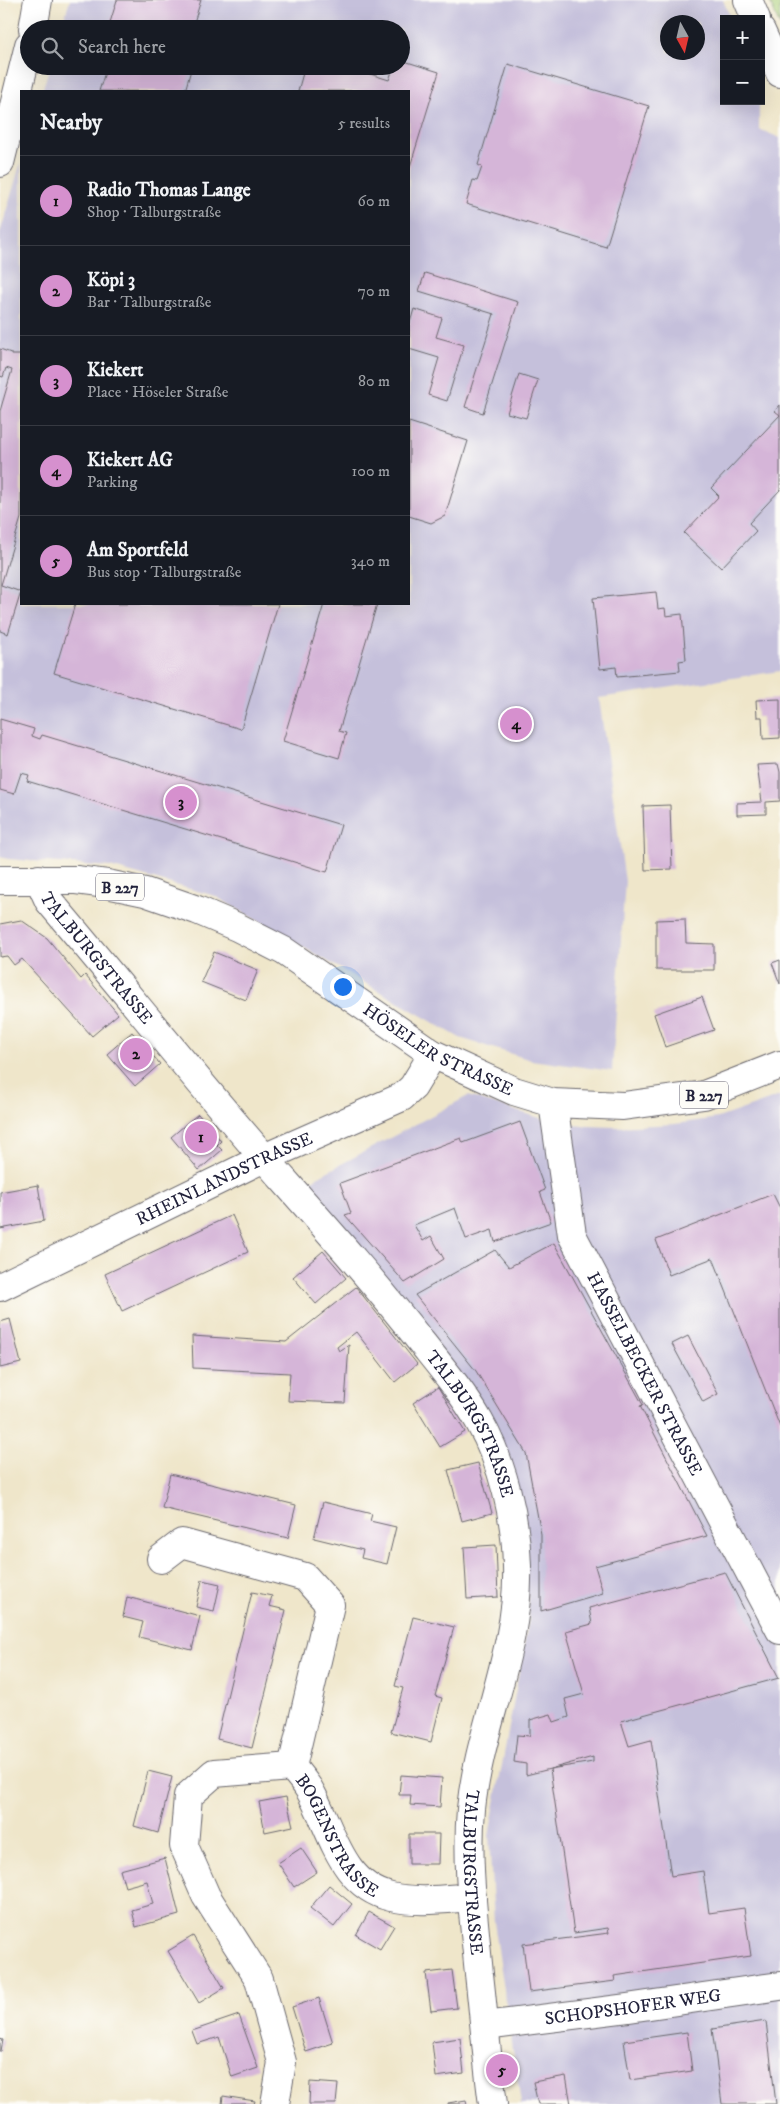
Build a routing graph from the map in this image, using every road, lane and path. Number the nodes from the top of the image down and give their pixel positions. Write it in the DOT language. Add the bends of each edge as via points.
graph roads {
  1 [pos="38,0"];
  2 [pos="748,0"];
  3 [pos="754,15"];
  4 [pos="35,20"];
  5 [pos="765,40"];
  6 [pos="780,73"];
  7 [pos="22,75"];
  8 [pos="0,163"];
  9 [pos="39,879"];
  10 [pos="0,880"];
  11 [pos="433,1054"];
  12 [pos="780,1065"];
  13 [pos="553,1103"];
  14 [pos="264,1158"];
  15 [pos="0,1287"];
  16 [pos="161,1559"];
  17 [pos="780,1630"];
  18 [pos="292,1768"];
  19 [pos="472,1898"];
  20 [pos="780,1986"];
  21 [pos="485,2026"];
  22 [pos="274,2104"];
  23 [pos="493,2104"];
  1 -- 4 [label="street"];
  2 -- 3 [label="street"];
  5 -- 6 [label="street"];
  7 -- 8 [label="street"];
  9 -- 10 [label="street, HÖSELER STRASSE / B 227"];
  9 -- 11 [label="street, HÖSELER STRASSE / B 227" via="76,880 145,892 237,927 291,956"];
  9 -- 14 [label="street, TALBURGSTRASSE" via="50,901"];
  11 -- 13 [label="street, HÖSELER STRASSE / B 227" via="514,1091"];
  11 -- 14 [label="street, RHEINLANDSTRASSE" via="413,1087 402,1097"];
  12 -- 13 [label="street, HÖSELER STRASSE / B 227" via="704,1095 623,1106"];
  13 -- 17 [label="street, HASSELBECKER STRASSE" via="572,1235"];
  14 -- 15 [label="street, RHEINLANDSTRASSE"];
  14 -- 19 [label="street, TALBURGSTRASSE" via="401,1316 459,1390 480,1422 504,1482 514,1528 516,1596 471,1808 469,1854"];
  16 -- 18 [label="street" via="182,1542 305,1577 330,1605"];
  18 -- 19 [label="street, BOGENSTRASSE" via="308,1788 347,1868 365,1886 390,1897 424,1900"];
  18 -- 22 [label="street, BOGENSTRASSE" via="214,1773 188,1796 184,1846 206,1896 259,1979 282,2062"];
  19 -- 21 [label="street, TALBURGSTRASSE"];
  20 -- 21 [label="street, SCHOPSHOFER WEG"];
  21 -- 23 [label="street, TALBURGSTRASSE"];
}
